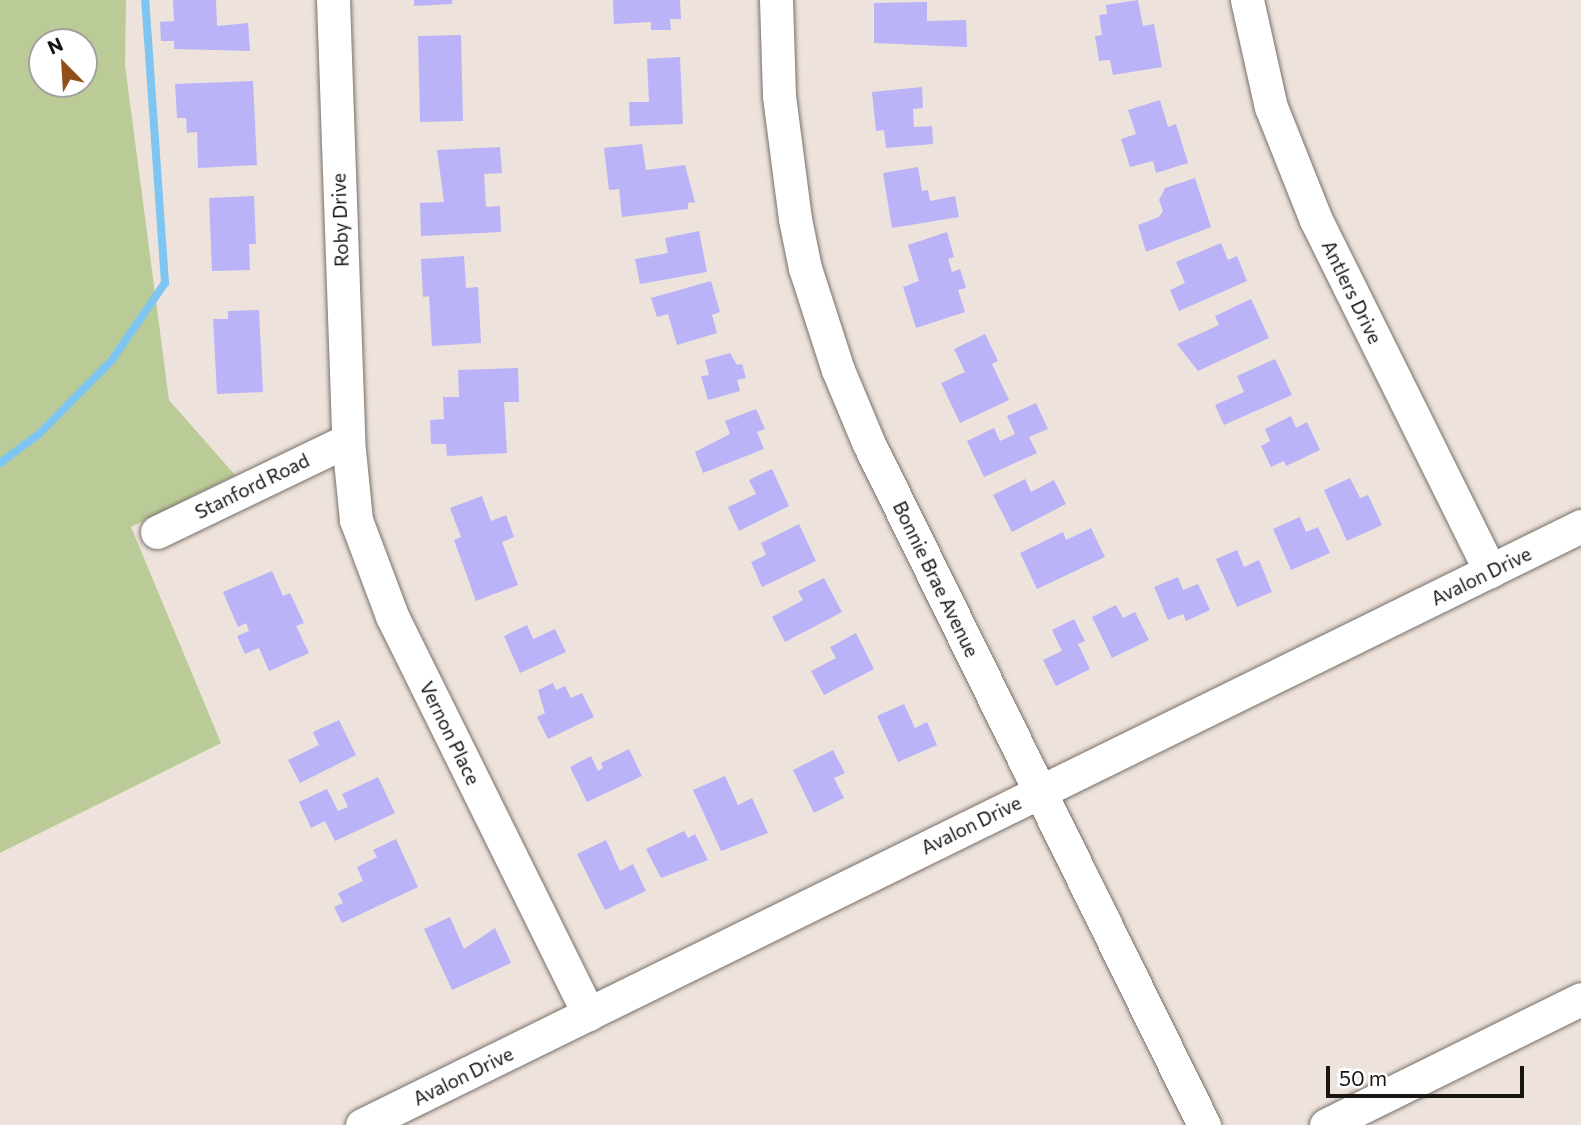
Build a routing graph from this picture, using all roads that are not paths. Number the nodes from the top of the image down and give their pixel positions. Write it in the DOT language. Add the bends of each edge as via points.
graph roads {
  1 [pos="333,0"];
  2 [pos="776,0"];
  3 [pos="1247,0"];
  4 [pos="348,440"];
  5 [pos="1581,526"];
  6 [pos="157,532"];
  7 [pos="1490,571"];
  8 [pos="1040,791"];
  9 [pos="1581,999"];
  10 [pos="589,1014"];
  11 [pos="362,1125"];
  12 [pos="1204,1125"];
  13 [pos="1326,1125"];
  1 -- 4 [label="street, Roby Drive"];
  2 -- 8 [label="street, Bonnie Brae Avenue" via="783,135 795,219 818,313 869,444"];
  3 -- 7 [label="street, Antlers Drive" via="1271,107 1316,220"];
  4 -- 6 [label="street, Stanford Road"];
  4 -- 10 [label="street, Vernon Place" via="356,520 393,616"];
  5 -- 7 [label="street, Avalon Drive"];
  7 -- 8 [label="street, Avalon Drive"];
  8 -- 10 [label="street, Avalon Drive"];
  8 -- 12 [label="street, Bonnie Brae Avenue"];
  9 -- 13 [label="street"];
  10 -- 11 [label="street, Avalon Drive"];
}
